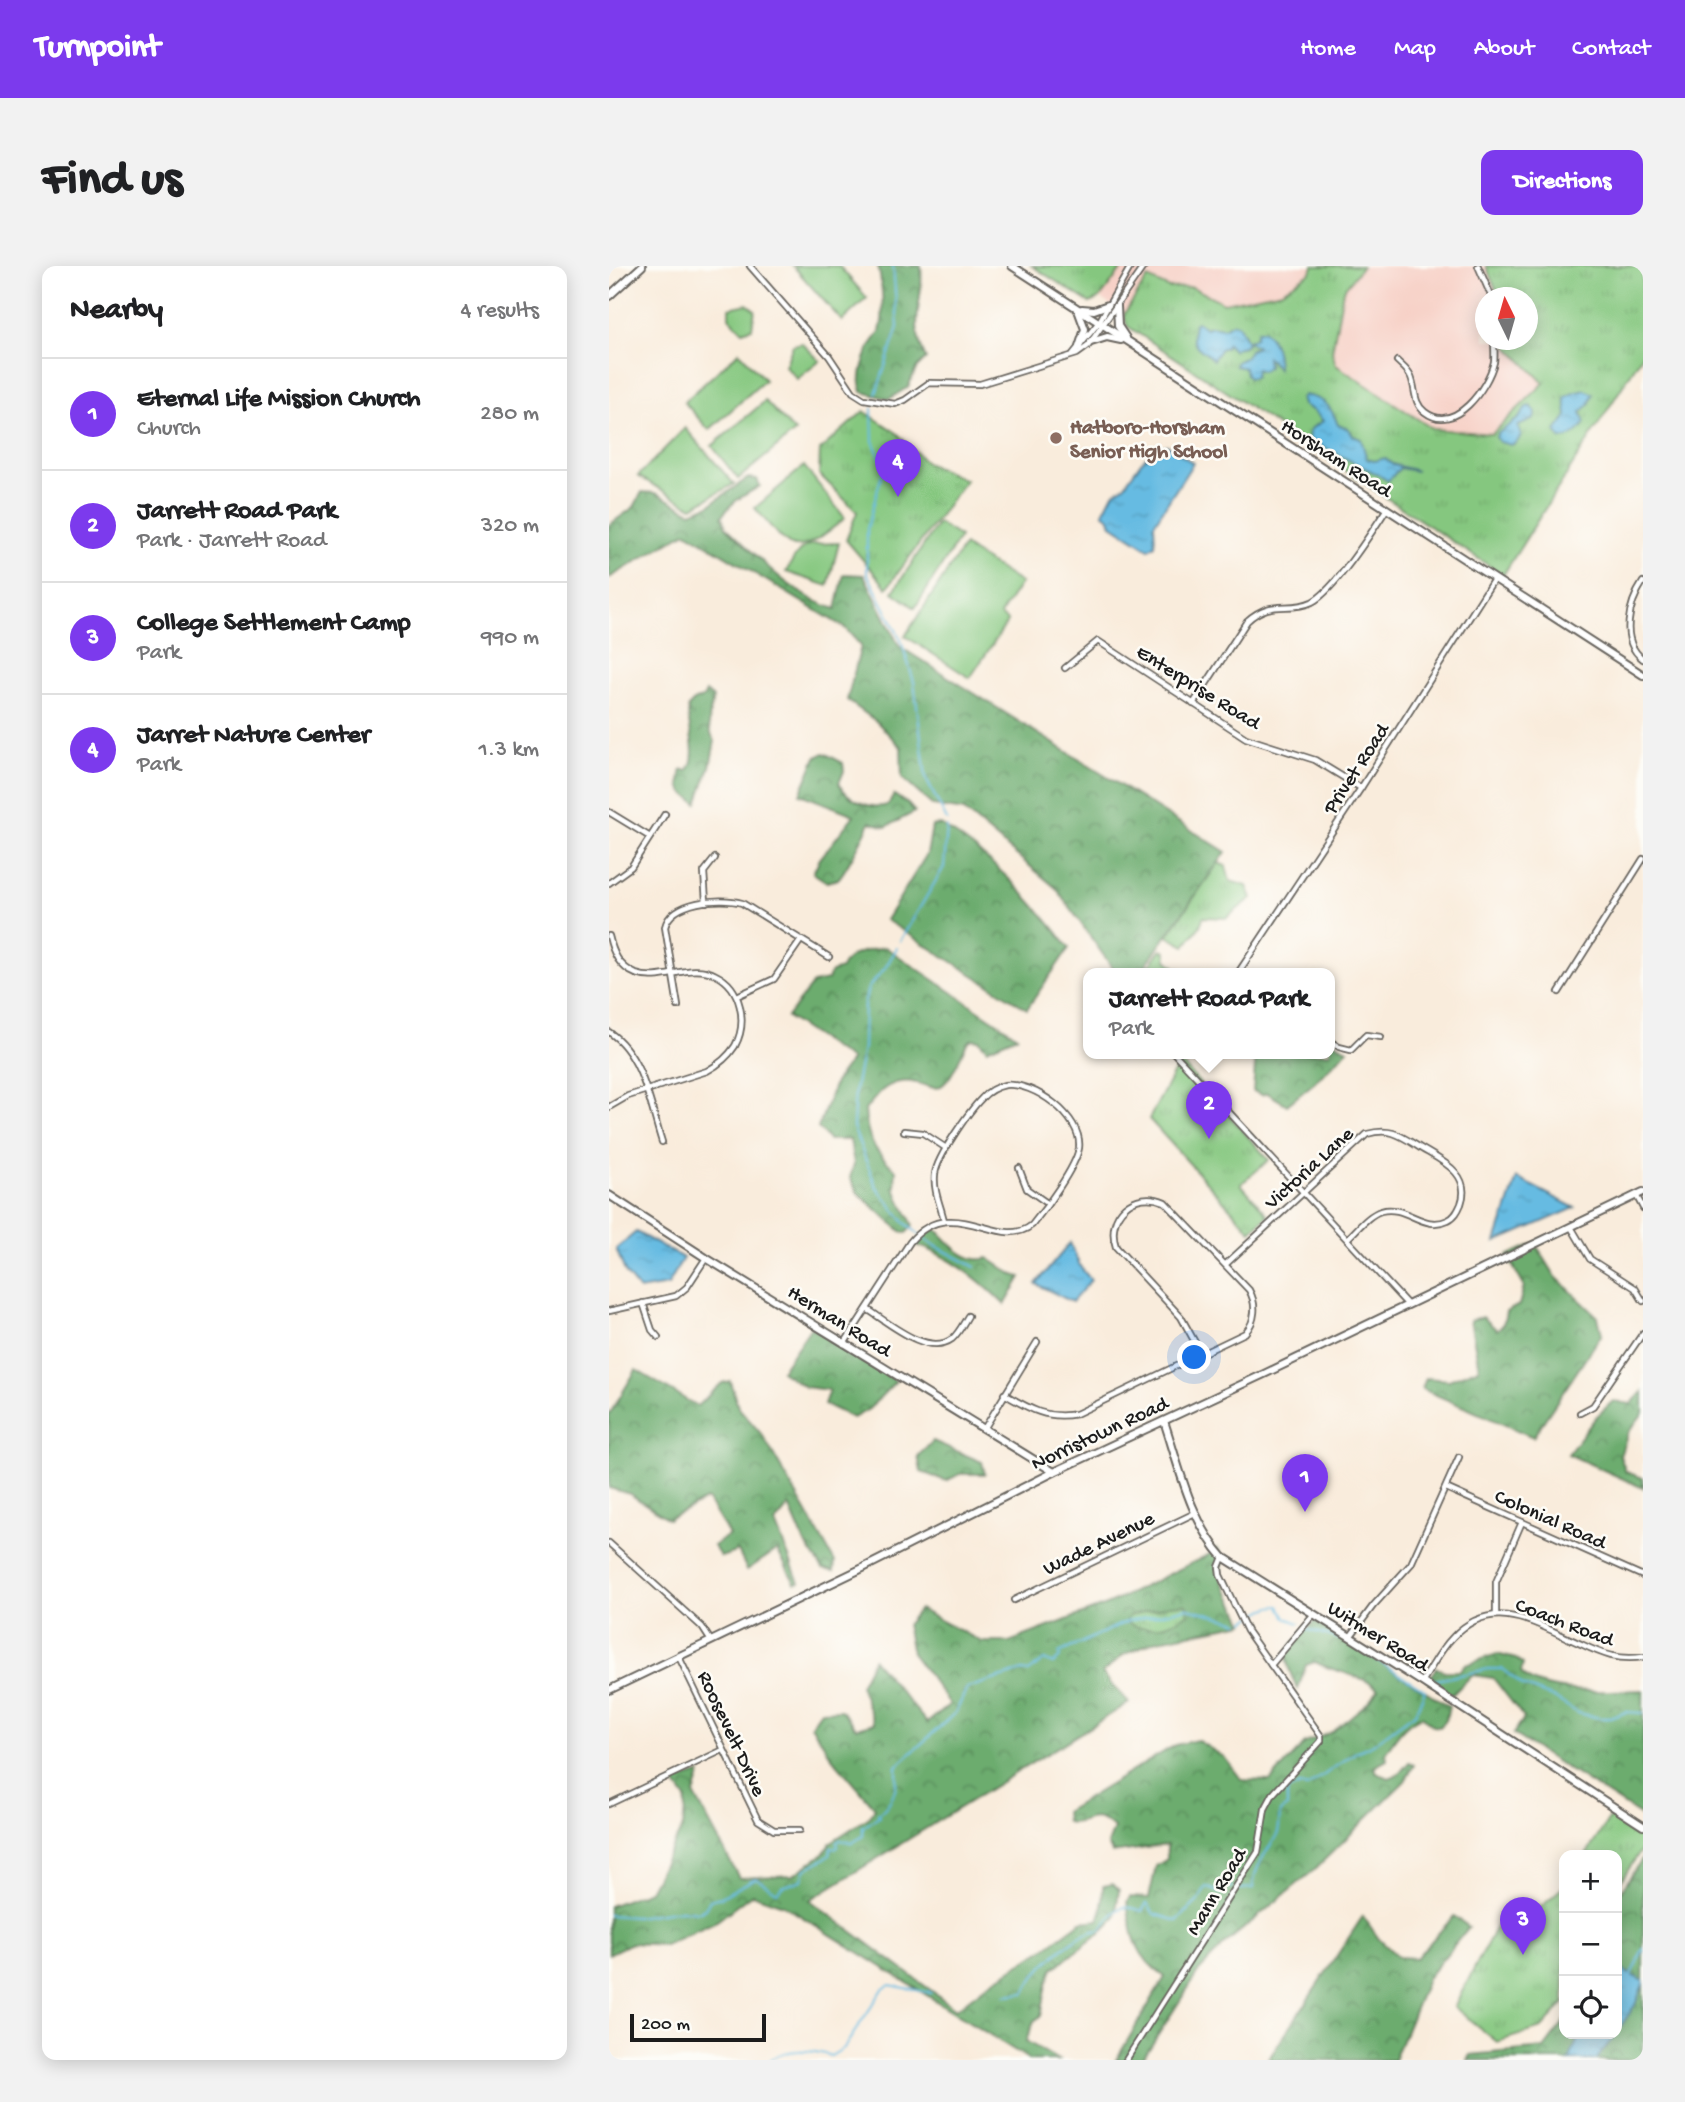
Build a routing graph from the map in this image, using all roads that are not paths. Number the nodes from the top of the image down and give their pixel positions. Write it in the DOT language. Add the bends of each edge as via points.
graph roads {
  1 [pos="642,266"];
  2 [pos="750,266"];
  3 [pos="1012,266"];
  4 [pos="1131,266"];
  5 [pos="1144,266"];
  6 [pos="1478,266"];
  7 [pos="1487,287"];
  8 [pos="609,296"];
  9 [pos="1108,305"];
  10 [pos="1117,306"];
  11 [pos="1077,308"];
  12 [pos="1101,324"];
  13 [pos="1091,342"];
  14 [pos="1129,343"];
  15 [pos="1079,346"];
  16 [pos="1494,350"];
  17 [pos="1073,355"];
  18 [pos="1397,361"];
  19 [pos="1386,510"];
  20 [pos="1494,579"];
  21 [pos="1643,582"];
  22 [pos="1643,659"];
  23 [pos="1065,668"];
  24 [pos="1643,675"];
  25 [pos="1193,704"];
  26 [pos="1361,788"];
  27 [pos="609,812"];
  28 [pos="665,814"];
  29 [pos="650,837"];
  30 [pos="715,858"];
  31 [pos="1643,859"];
  32 [pos="609,883"];
  33 [pos="706,902"];
  34 [pos="609,936"];
  35 [pos="801,940"];
  36 [pos="829,957"];
  37 [pos="1241,968"];
  38 [pos="674,972"];
  39 [pos="1559,992"];
  40 [pos="737,996"];
  41 [pos="678,1006"];
  42 [pos="609,1032"];
  43 [pos="1381,1037"];
  44 [pos="1335,1044"];
  45 [pos="1180,1060"];
  46 [pos="645,1090"];
  47 [pos="609,1107"];
  48 [pos="904,1130"];
  49 [pos="661,1142"];
  50 [pos="946,1148"];
  51 [pos="1019,1168"];
  52 [pos="1304,1191"];
  53 [pos="1640,1193"];
  54 [pos="609,1195"];
  55 [pos="1047,1203"];
  56 [pos="1643,1208"];
  57 [pos="944,1221"];
  58 [pos="1570,1226"];
  59 [pos="1348,1238"];
  60 [pos="706,1258"];
  61 [pos="1226,1264"];
  62 [pos="1643,1301"];
  63 [pos="643,1303"];
  64 [pos="1407,1304"];
  65 [pos="867,1310"];
  66 [pos="609,1311"];
  67 [pos="968,1316"];
  68 [pos="1643,1333"];
  69 [pos="658,1337"];
  70 [pos="1037,1342"];
  71 [pos="844,1344"];
  72 [pos="1202,1355"];
  73 [pos="1004,1394"];
  74 [pos="1580,1413"];
  75 [pos="1164,1420"];
  76 [pos="983,1429"];
  77 [pos="1459,1457"];
  78 [pos="1054,1472"];
  79 [pos="1446,1488"];
  80 [pos="1195,1513"];
  81 [pos="1522,1522"];
  82 [pos="609,1543"];
  83 [pos="1223,1557"];
  84 [pos="1643,1576"];
  85 [pos="1014,1600"];
  86 [pos="1496,1614"];
  87 [pos="1313,1615"];
  88 [pos="1350,1637"];
  89 [pos="711,1641"];
  90 [pos="679,1657"];
  91 [pos="1643,1657"];
  92 [pos="1271,1665"];
  93 [pos="1422,1682"];
  94 [pos="609,1690"];
  95 [pos="723,1750"];
  96 [pos="609,1804"];
  97 [pos="1643,1826"];
  98 [pos="800,1830"];
  99 [pos="1126,2060"];
  1 -- 8 [label="main road"];
  2 -- 17 [label="street" via="829,356 852,392 864,399 895,404 929,383 980,384"];
  3 -- 11 [label="main road, Horsham Road"];
  4 -- 9 [label="street"];
  5 -- 10 [label="street"];
  6 -- 7 [label="street"];
  9 -- 11 [label="main road" via="1091,311"];
  9 -- 12 [label="street"];
  10 -- 12 [label="street"];
  10 -- 14 [label="main road" via="1118,326"];
  11 -- 12 [label="main road, Horsham Road"];
  11 -- 15 [label="main road" via="1086,329"];
  12 -- 13 [label="street"];
  12 -- 14 [label="main road, Horsham Road"];
  12 -- 15 [label="street"];
  13 -- 14 [label="main road" via="1107,337"];
  13 -- 17 [label="street"];
  14 -- 19 [label="main road, Horsham Road"];
  15 -- 17 [label="street"];
  16 -- 18 [label="street" via="1479,393 1466,408 1443,418 1423,411 1416,402 1411,376"];
  19 -- 20 [label="main road, Horsham Road"];
  19 -- 25 [label="street" via="1321,596 1303,605 1272,606 1247,621"];
  20 -- 24 [label="main road, Horsham Road"];
  20 -- 26 [label="street, Privet Road"];
  21 -- 22 [label="street" via="1629,620 1629,635"];
  23 -- 25 [label="street, Enterprise Road" via="1098,641"];
  25 -- 26 [label="street, Enterprise Road" via="1246,738 1315,760"];
  26 -- 37 [label="street, Privet Road"];
  27 -- 29 [label="street"];
  28 -- 29 [label="street"];
  29 -- 32 [label="street" via="628,870"];
  30 -- 33 [label="street" via="704,872"];
  31 -- 39 [label="street"];
  33 -- 35 [label="street" via="742,903"];
  33 -- 38 [label="street" via="681,907 666,921"];
  34 -- 38 [label="street" via="616,957 631,971 652,977"];
  35 -- 36 [label="street"];
  35 -- 40 [label="street" via="774,979"];
  38 -- 40 [label="street" via="709,972 726,981"];
  38 -- 41 [label="street"];
  40 -- 46 [label="street" via="740,1030 735,1046 722,1060 707,1071"];
  42 -- 46 [label="street" via="635,1059"];
  43 -- 44 [label="street" via="1367,1035 1351,1050"];
  45 -- 52 [label="street"];
  46 -- 47 [label="street"];
  46 -- 49 [label="street"];
  48 -- 50 [label="street" via="923,1133"];
  50 -- 55 [label="street" via="990,1091 1009,1085 1029,1089 1064,1111 1079,1138 1074,1163"];
  50 -- 57 [label="street" via="936,1166 935,1180"];
  51 -- 55 [label="street" via="1027,1189"];
  52 -- 59 [label="street"];
  52 -- 59 [label="street, Victoria Lane" via="1363,1137 1383,1131 1395,1132 1459,1176 1462,1200 1448,1221 1423,1223 1399,1210 1383,1211"];
  52 -- 61 [label="street, Victoria Lane"];
  53 -- 56 [label="street"];
  53 -- 58 [label="main road, Norristown Road"];
  54 -- 60 [label="main road, Herman Road"];
  55 -- 57 [label="street" via="1032,1225 1016,1233 972,1222"];
  57 -- 65 [label="street" via="918,1234"];
  58 -- 62 [label="street" via="1590,1259 1635,1288"];
  58 -- 64 [label="main road, Norristown Road"];
  59 -- 64 [label="street"];
  60 -- 63 [label="street" via="681,1293"];
  60 -- 71 [label="main road, Herman Road"];
  61 -- 72 [label="street" via="1252,1294 1252,1322 1245,1333"];
  61 -- 72 [label="street" via="1165,1202 1132,1201 1116,1218 1116,1247 1181,1317"];
  63 -- 66 [label="street"];
  63 -- 69 [label="street"];
  64 -- 75 [label="main road, Norristown Road"];
  65 -- 67 [label="street" via="932,1345 952,1338"];
  65 -- 71 [label="street"];
  68 -- 74 [label="street" via="1593,1406"];
  70 -- 73 [label="street"];
  71 -- 76 [label="main road, Herman Road"];
  72 -- 73 [label="street" via="1071,1415 1036,1412"];
  73 -- 76 [label="street"];
  75 -- 78 [label="main road, Norristown Road"];
  75 -- 80 [label="main road, Witmer Road"];
  76 -- 78 [label="main road, Herman Road"];
  77 -- 79 [label="street"];
  78 -- 89 [label="main road, Norristown Road"];
  79 -- 81 [label="street, Colonial Road"];
  79 -- 88 [label="street" via="1411,1564"];
  80 -- 83 [label="main road, Witmer Road"];
  80 -- 85 [label="street, Wade Avenue"];
  81 -- 84 [label="street, Colonial Road"];
  81 -- 86 [label="street" via="1496,1582"];
  82 -- 89 [label="street" via="702,1627"];
  83 -- 87 [label="main road, Witmer Road"];
  83 -- 92 [label="street, Mann Road" via="1219,1567 1224,1584"];
  86 -- 91 [label="street, Coach Road" via="1522,1618 1606,1656"];
  86 -- 93 [label="street, Coach Road" via="1476,1620 1453,1637"];
  87 -- 88 [label="main road, Witmer Road"];
  87 -- 92 [label="street"];
  88 -- 93 [label="main road, Witmer Road"];
  89 -- 90 [label="main road, Norristown Road"];
  90 -- 94 [label="main road, Norristown Road"];
  90 -- 95 [label="street, Roosevelt Drive"];
  92 -- 99 [label="street, Mann Road" via="1321,1741 1273,1794 1265,1809 1258,1852"];
  93 -- 97 [label="main road, Witmer Road"];
  95 -- 96 [label="street"];
  95 -- 98 [label="street, Roosevelt Drive" via="762,1824"];
}
